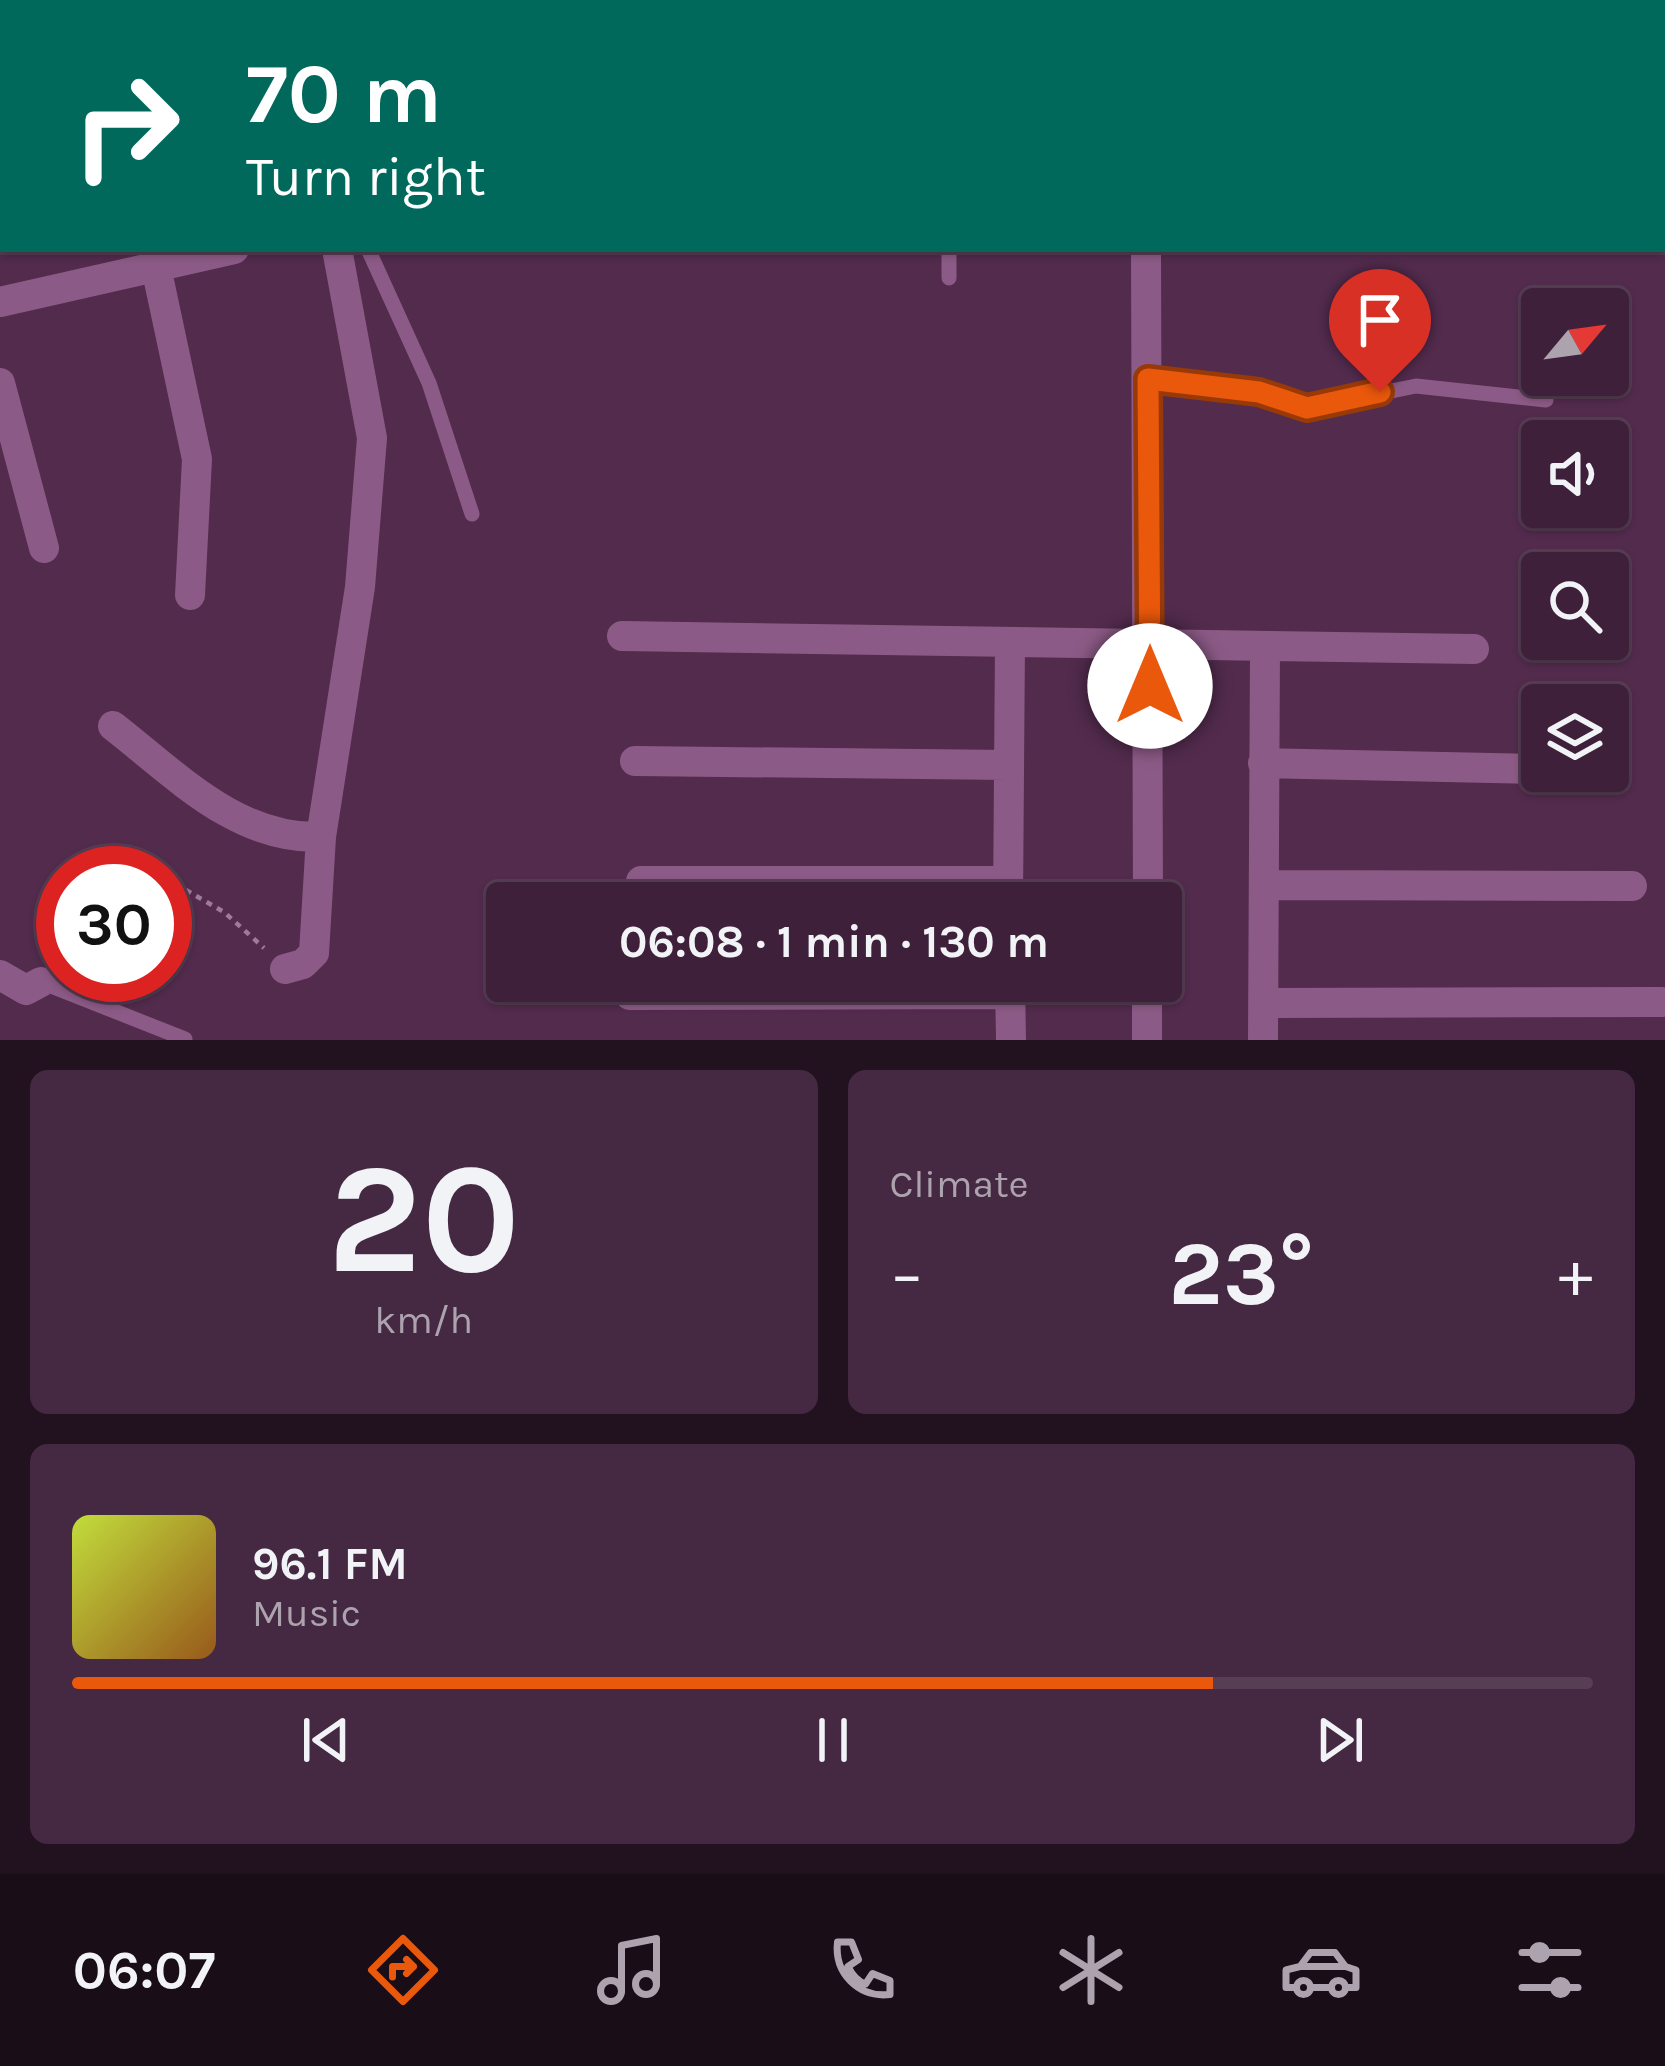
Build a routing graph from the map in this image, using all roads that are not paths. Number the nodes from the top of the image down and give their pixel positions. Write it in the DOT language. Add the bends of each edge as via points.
graph roads {
  1 [pos="221,252"];
  2 [pos="338,252"];
  3 [pos="369,252"];
  4 [pos="949,252"];
  5 [pos="1147,252"];
  6 [pos="156,267"];
  7 [pos="949,278"];
  8 [pos="0,302"];
  9 [pos="1148,379"];
  10 [pos="0,383"];
  11 [pos="1546,400"];
  12 [pos="472,514"];
  13 [pos="44,548"];
  14 [pos="190,595"];
  15 [pos="622,636"];
  16 [pos="1010,642"];
  17 [pos="1150,642"];
  18 [pos="1264,649"];
  19 [pos="1474,649"];
  20 [pos="113,726"];
  21 [pos="635,761"];
  22 [pos="1263,763"];
  23 [pos="1009,765"];
  24 [pos="1521,769"];
  25 [pos="321,837"];
  26 [pos="641,881"];
  27 [pos="674,882"];
  28 [pos="1008,882"];
  29 [pos="1148,882"];
  30 [pos="1264,885"];
  31 [pos="1632,886"];
  32 [pos="286,968"];
  33 [pos="0,975"];
  34 [pos="36,985"];
  35 [pos="92,1002"];
  36 [pos="1010,1002"];
  37 [pos="1148,1002"];
  38 [pos="1662,1002"];
  39 [pos="1265,1003"];
  40 [pos="185,1039"];
  41 [pos="1011,1040"];
  42 [pos="1147,1040"];
  43 [pos="1263,1040"];
  1 -- 6 [label="street"];
  2 -- 25 [label="street" via="373,438 360,586"];
  3 -- 12 [label="lane" via="429,383"];
  4 -- 7 [label="lane"];
  5 -- 9 [label="street"];
  6 -- 8 [label="street"];
  6 -- 14 [label="street" via="196,458"];
  9 -- 11 [label="lane" via="1259,392 1307,408 1416,386"];
  9 -- 17 [label="street"];
  10 -- 13 [label="street"];
  15 -- 16 [label="street"];
  16 -- 17 [label="street"];
  16 -- 23 [label="street"];
  17 -- 18 [label="street"];
  17 -- 29 [label="street"];
  18 -- 19 [label="street"];
  18 -- 22 [label="street"];
  20 -- 25 [label="street" via="260,830"];
  21 -- 23 [label="street"];
  22 -- 24 [label="street"];
  22 -- 30 [label="street"];
  23 -- 28 [label="street"];
  25 -- 32 [label="street" via="314,953"];
  26 -- 27 [label="street"];
  30 -- 31 [label="street"];
  30 -- 39 [label="street"];
  33 -- 34 [label="street" via="26,990"];
  35 -- 40 [label="lane"];
  36 -- 41 [label="street"];
  37 -- 42 [label="street"];
  38 -- 39 [label="street"];
  39 -- 43 [label="street"];
}
